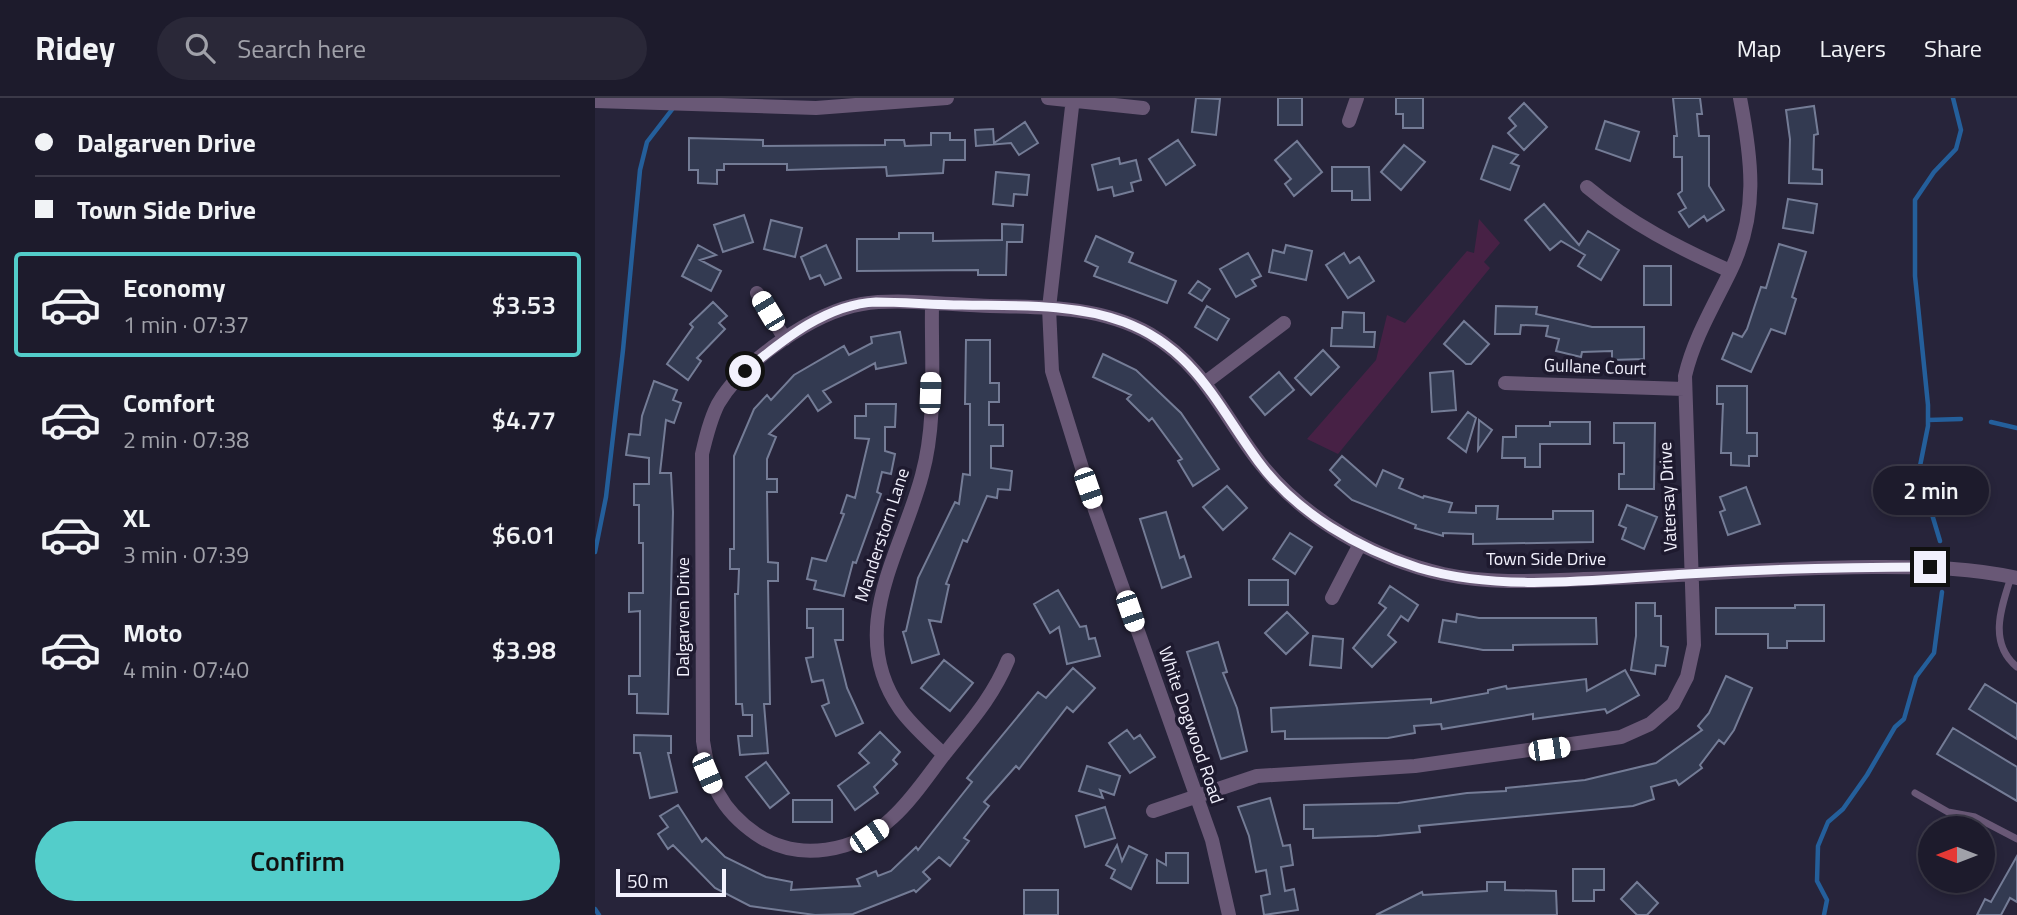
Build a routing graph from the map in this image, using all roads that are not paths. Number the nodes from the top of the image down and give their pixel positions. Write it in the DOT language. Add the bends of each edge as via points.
graph roads {
  1 [pos="947,98"];
  2 [pos="1048,98"];
  3 [pos="1357,98"];
  4 [pos="1740,98"];
  5 [pos="1073,99"];
  6 [pos="595,101"];
  7 [pos="878,101"];
  8 [pos="1143,108"];
  9 [pos="1349,121"];
  10 [pos="1587,187"];
  11 [pos="1730,271"];
  12 [pos="757,293"];
  13 [pos="932,304"];
  14 [pos="1049,307"];
  15 [pos="1284,323"];
  16 [pos="785,339"];
  17 [pos="1206,382"];
  18 [pos="1505,383"];
  19 [pos="1684,389"];
  20 [pos="1360,544"];
  21 [pos="1691,574"];
  22 [pos="2014,578"];
  23 [pos="1332,598"];
  24 [pos="1008,660"];
  25 [pos="2017,667"];
  26 [pos="944,755"];
  27 [pos="1915,793"];
  28 [pos="1196,797"];
  29 [pos="1153,811"];
  30 [pos="2017,839"];
  31 [pos="1229,915"];
  1 -- 7 [label="street"];
  2 -- 5 [label="street"];
  3 -- 9 [label="street"];
  4 -- 11 [label="street, Vatersay Drive" via="1753,192"];
  5 -- 8 [label="street"];
  5 -- 14 [label="street, White Dogwood Road"];
  6 -- 7 [label="street" via="816,108"];
  10 -- 11 [label="street" via="1665,241"];
  11 -- 19 [label="street, Vatersay Drive" via="1696,337"];
  12 -- 16 [label="street"];
  13 -- 14 [label="street, Dalgarven Drive"];
  13 -- 16 [label="street, Dalgarven Drive" via="861,304 820,319"];
  13 -- 26 [label="street, Manderstorn Lane" via="927,449 882,589 877,640 893,697 908,720"];
  14 -- 17 [label="street, Town Side Drive" via="1097,313 1145,332 1177,353"];
  14 -- 28 [label="street, White Dogwood Road" via="1049,352 1059,402"];
  15 -- 17 [label="street"];
  16 -- 26 [label="street, Dalgarven Drive" via="745,371 719,403 702,454 707,773 735,817 766,841 803,851 826,851 883,827"];
  17 -- 20 [label="street, Town Side Drive" via="1276,481 1314,515"];
  18 -- 19 [label="street, Gullane Court"];
  19 -- 21 [label="street, Vatersay Drive"];
  20 -- 21 [label="street, Town Side Drive" via="1422,569 1493,580"];
  20 -- 23 [label="street"];
  21 -- 22 [label="street, Town Side Drive" via="1957,568"];
  21 -- 28 [label="street, Vatersay Drive" via="1694,645 1688,677 1668,709 1637,732 1468,760 1257,776"];
  22 -- 25 [label="lane" via="2000,613 2000,641 2008,660"];
  24 -- 26 [label="street, Dalgarven Drive" via="995,691"];
  27 -- 30 [label="lane" via="1948,812 1975,817"];
  28 -- 29 [label="street, Vatersay Drive"];
  28 -- 31 [label="street, White Dogwood Road" via="1212,840"];
}
